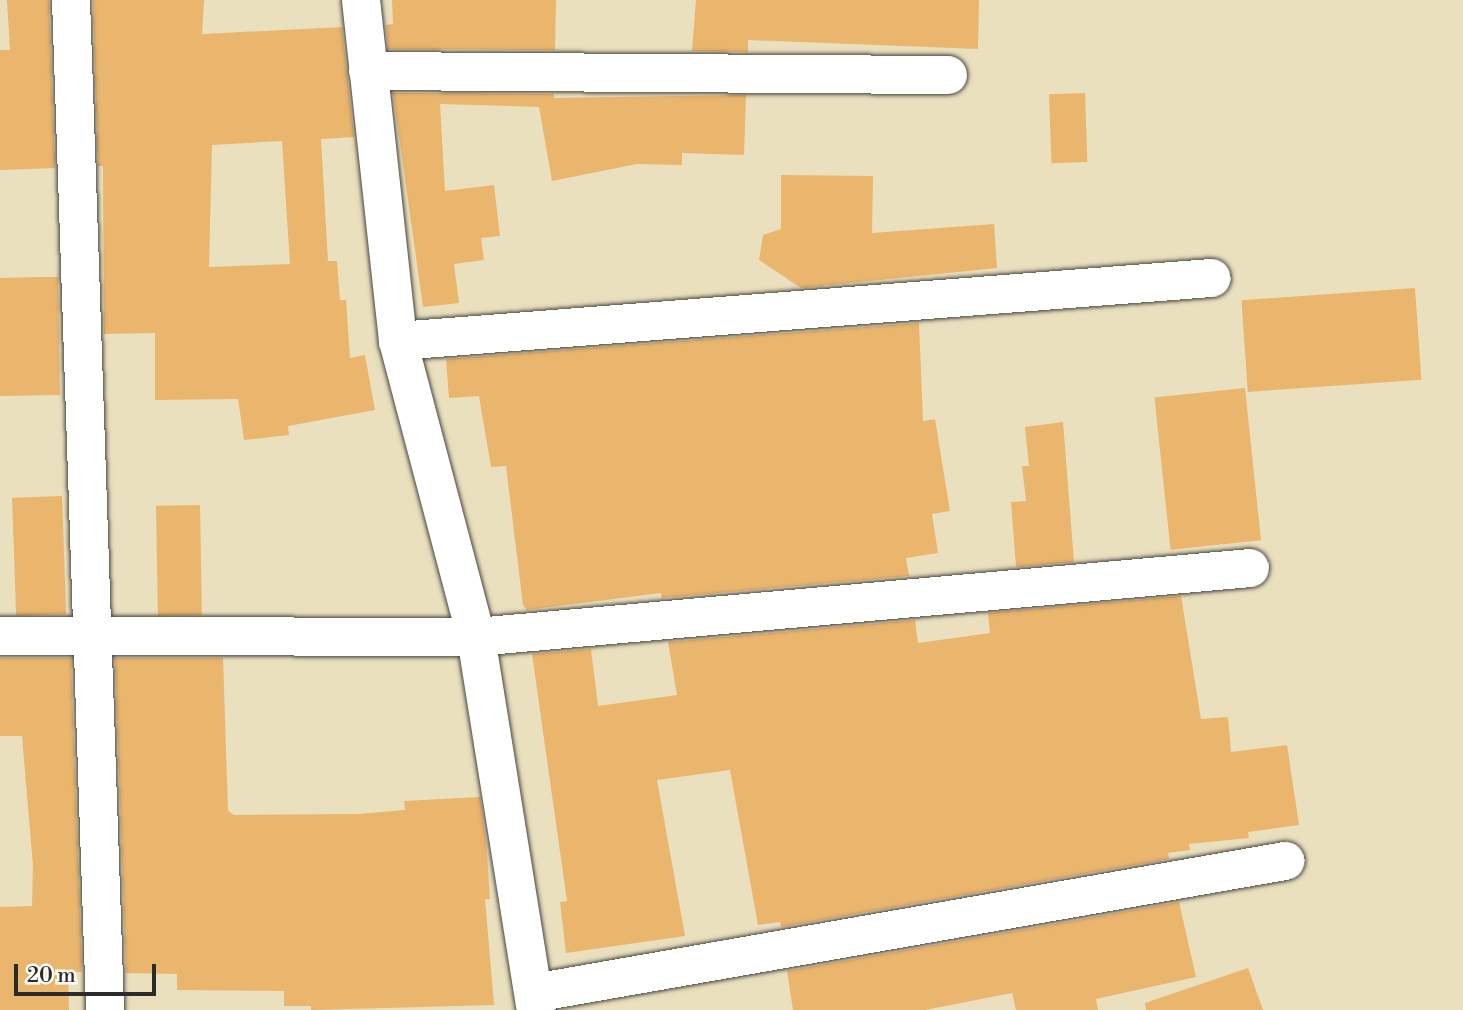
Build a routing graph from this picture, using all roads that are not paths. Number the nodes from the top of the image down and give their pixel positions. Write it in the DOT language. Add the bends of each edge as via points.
graph roads {
  1 [pos="71,0"];
  2 [pos="361,0"];
  3 [pos="368,71"];
  4 [pos="948,75"];
  5 [pos="1212,278"];
  6 [pos="398,341"];
  7 [pos="1250,568"];
  8 [pos="0,636"];
  9 [pos="95,636"];
  10 [pos="476,638"];
  11 [pos="1285,861"];
  12 [pos="535,1001"];
  13 [pos="105,1010"];
  1 -- 9 [label="street"];
  2 -- 3 [label="street"];
  3 -- 4 [label="street"];
  3 -- 6 [label="street"];
  5 -- 6 [label="street"];
  6 -- 10 [label="street"];
  7 -- 10 [label="street"];
  8 -- 9 [label="street"];
  9 -- 10 [label="street"];
  9 -- 13 [label="street"];
  10 -- 12 [label="street"];
  11 -- 12 [label="street"];
}
